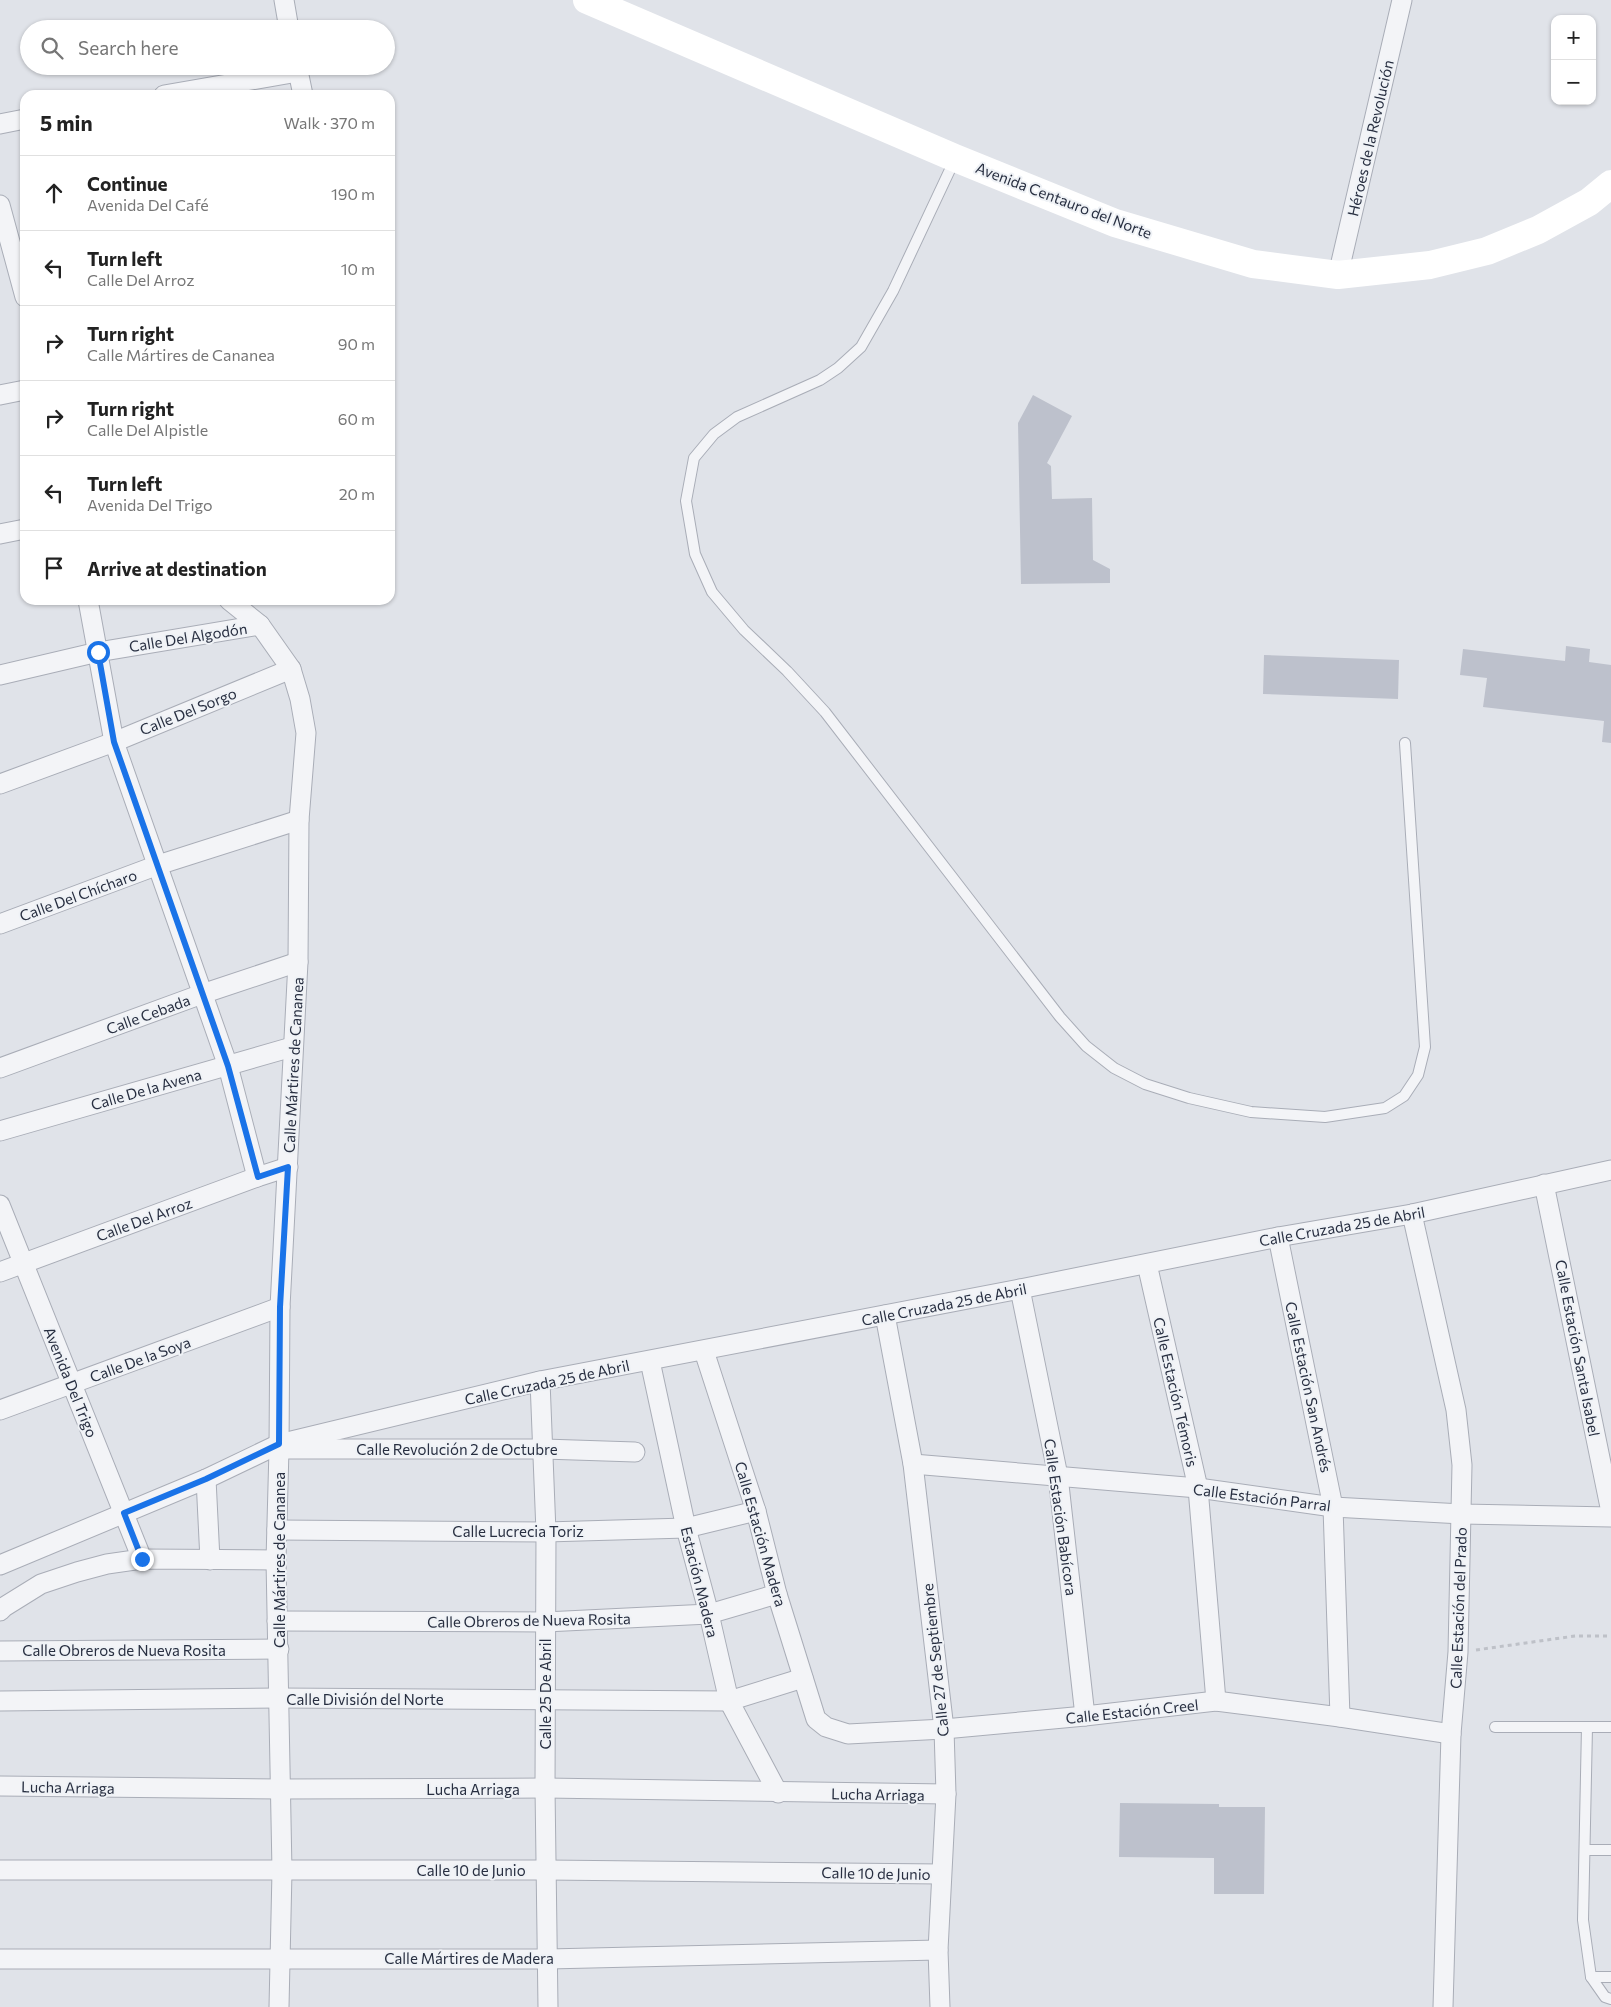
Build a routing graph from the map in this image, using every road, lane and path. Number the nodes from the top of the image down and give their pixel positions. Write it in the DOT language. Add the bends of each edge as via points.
graph roads {
  1 [pos="284,0"];
  2 [pos="587,0"];
  3 [pos="1402,0"];
  4 [pos="288,20"];
  5 [pos="266,75"];
  6 [pos="298,75"];
  7 [pos="190,90"];
  8 [pos="302,90"];
  9 [pos="20,121"];
  10 [pos="0,124"];
  11 [pos="955,158"];
  12 [pos="1611,184"];
  13 [pos="0,205"];
  14 [pos="13,252"];
  15 [pos="1338,275"];
  16 [pos="20,278"];
  17 [pos="20,391"];
  18 [pos="0,395"];
  19 [pos="20,530"];
  20 [pos="0,534"];
  21 [pos="89,605"];
  22 [pos="235,605"];
  23 [pos="260,625"];
  24 [pos="98,652"];
  25 [pos="291,669"];
  26 [pos="0,675"];
  27 [pos="114,742"];
  28 [pos="1405,743"];
  29 [pos="0,784"];
  30 [pos="299,820"];
  31 [pos="158,866"];
  32 [pos="0,924"];
  33 [pos="298,962"];
  34 [pos="202,994"];
  35 [pos="292,1047"];
  36 [pos="228,1066"];
  37 [pos="0,1068"];
  38 [pos="0,1131"];
  39 [pos="288,1167"];
  40 [pos="1611,1170"];
  41 [pos="258,1177"];
  42 [pos="1544,1184"];
  43 [pos="0,1205"];
  44 [pos="1412,1214"];
  45 [pos="1278,1237"];
  46 [pos="24,1263"];
  47 [pos="1147,1264"];
  48 [pos="0,1272"];
  49 [pos="1020,1289"];
  50 [pos="280,1307"];
  51 [pos="885,1315"];
  52 [pos="704,1350"];
  53 [pos="650,1361"];
  54 [pos="540,1381"];
  55 [pos="72,1383"];
  56 [pos="0,1410"];
  57 [pos="279,1447"];
  58 [pos="544,1448"];
  59 [pos="635,1452"];
  60 [pos="913,1464"];
  61 [pos="1058,1476"];
  62 [pos="206,1479"];
  63 [pos="1198,1488"];
  64 [pos="1333,1507"];
  65 [pos="756,1511"];
  66 [pos="1611,1512"];
  67 [pos="124,1513"];
  68 [pos="1462,1514"];
  69 [pos="1611,1517"];
  70 [pos="686,1528"];
  71 [pos="277,1530"];
  72 [pos="546,1532"];
  73 [pos="142,1559"];
  74 [pos="210,1560"];
  75 [pos="276,1560"];
  76 [pos="0,1565"];
  77 [pos="777,1594"];
  78 [pos="1,1604"];
  79 [pos="710,1614"];
  80 [pos="277,1620"];
  81 [pos="545,1622"];
  82 [pos="1611,1636"];
  83 [pos="278,1649"];
  84 [pos="0,1651"];
  85 [pos="1458,1652"];
  86 [pos="803,1678"];
  87 [pos="278,1698"];
  88 [pos="545,1700"];
  89 [pos="0,1701"];
  90 [pos="730,1701"];
  91 [pos="1216,1701"];
  92 [pos="1085,1716"];
  93 [pos="1340,1717"];
  94 [pos="816,1719"];
  95 [pos="1495,1727"];
  96 [pos="1587,1728"];
  97 [pos="1611,1728"];
  98 [pos="944,1729"];
  99 [pos="1451,1734"];
  100 [pos="0,1786"];
  101 [pos="545,1788"];
  102 [pos="280,1789"];
  103 [pos="778,1793"];
  104 [pos="946,1794"];
  105 [pos="1584,1850"];
  106 [pos="1611,1850"];
  107 [pos="0,1870"];
  108 [pos="546,1870"];
  109 [pos="282,1871"];
  110 [pos="941,1874"];
  111 [pos="938,1950"];
  112 [pos="281,1958"];
  113 [pos="0,1959"];
  114 [pos="548,1959"];
  115 [pos="1591,1977"];
  116 [pos="1611,1978"];
  117 [pos="1611,1999"];
  118 [pos="279,2007"];
  119 [pos="548,2007"];
  120 [pos="940,2007"];
  121 [pos="1443,2007"];
  1 -- 4 [label="street"];
  2 -- 11 [label="main road, Avenida Centauro del Norte"];
  3 -- 15 [label="street, Héroes de la Revolución"];
  5 -- 7 [label="street"];
  6 -- 8 [label="street"];
  9 -- 10 [label="street"];
  11 -- 15 [label="main road, Avenida Centauro del Norte" via="1116,223 1253,264"];
  11 -- 28 [label="lane" via="893,291 861,347 820,380 737,417 714,434 694,458 686,501 695,554 712,592 744,630 826,712 1060,1017 1086,1046 1114,1068 1145,1084 1251,1112 1325,1117 1385,1108 1404,1096 1418,1075 1425,1047"];
  12 -- 15 [label="main road, Avenida Centauro del Norte" via="1589,202 1538,230 1487,251 1430,265"];
  13 -- 14 [label="street"];
  14 -- 16 [label="street"];
  17 -- 18 [label="street"];
  19 -- 20 [label="street"];
  21 -- 24 [label="street"];
  22 -- 23 [label="street, Calle Mártires de Cananea"];
  23 -- 24 [label="street, Calle Del Algodón"];
  23 -- 25 [label="street, Calle Mártires de Cananea"];
  24 -- 26 [label="street, Calle Del Algodón"];
  24 -- 27 [label="street"];
  25 -- 27 [label="street, Calle Del Sorgo"];
  25 -- 30 [label="street, Calle Mártires de Cananea" via="306,733"];
  27 -- 29 [label="street, Calle Del Sorgo"];
  27 -- 31 [label="street"];
  30 -- 31 [label="street, Calle Del Chícharo"];
  30 -- 33 [label="street, Calle Mártires de Cananea"];
  31 -- 32 [label="street, Calle Del Chícharo"];
  31 -- 34 [label="street"];
  33 -- 34 [label="street, Calle Cebada"];
  33 -- 35 [label="street, Calle Mártires de Cananea"];
  34 -- 36 [label="street"];
  34 -- 37 [label="street, Calle Cebada"];
  35 -- 36 [label="street, Calle De la Avena"];
  35 -- 39 [label="street, Calle Mártires de Cananea"];
  36 -- 38 [label="street, Calle De la Avena"];
  36 -- 41 [label="street"];
  39 -- 41 [label="street, Calle Del Arroz"];
  39 -- 50 [label="street, Calle Mártires de Cananea"];
  40 -- 42 [label="street, Calle Cruzada 25 de Abril"];
  41 -- 46 [label="street, Calle Del Arroz"];
  42 -- 44 [label="street, Calle Cruzada 25 de Abril"];
  42 -- 66 [label="street, Calle Estación Santa Isabel"];
  43 -- 46 [label="street, Avenida Del Trigo"];
  44 -- 45 [label="street, Calle Cruzada 25 de Abril"];
  44 -- 68 [label="street, Calle Estación del Prado" via="1456,1410 1462,1465"];
  45 -- 47 [label="street, Calle Cruzada 25 de Abril"];
  45 -- 64 [label="street, Calle Estación San Andrés"];
  46 -- 48 [label="street, Calle Del Arroz"];
  46 -- 55 [label="street, Avenida Del Trigo"];
  47 -- 49 [label="street, Calle Cruzada 25 de Abril"];
  47 -- 63 [label="street, Calle Estación Témoris"];
  49 -- 51 [label="street, Calle Cruzada 25 de Abril"];
  49 -- 61 [label="street, Calle Estación Babícora"];
  50 -- 55 [label="street, Calle De la Soya"];
  50 -- 57 [label="street, Calle Mártires de Cananea"];
  51 -- 52 [label="street, Calle Cruzada 25 de Abril"];
  51 -- 60 [label="street, Calle 27 de Septiembre"];
  52 -- 53 [label="street, Calle Cruzada 25 de Abril"];
  52 -- 65 [label="street, Calle Estación Madera"];
  53 -- 54 [label="street, Calle Cruzada 25 de Abril"];
  53 -- 70 [label="street, Estación Madera"];
  54 -- 57 [label="street, Calle Cruzada 25 de Abril"];
  54 -- 58 [label="street, Calle 25 De Abril"];
  55 -- 56 [label="street, Calle De la Soya"];
  55 -- 67 [label="street, Avenida Del Trigo"];
  57 -- 58 [label="street, Calle Revolución 2 de Octubre"];
  57 -- 62 [label="street"];
  57 -- 71 [label="street, Calle Mártires de Cananea"];
  58 -- 59 [label="street, Calle Revolución 2 de Octubre"];
  58 -- 72 [label="street, Calle 25 De Abril"];
  60 -- 61 [label="street, Calle Estación Parral"];
  60 -- 98 [label="street, Calle 27 de Septiembre"];
  61 -- 63 [label="street, Calle Estación Parral"];
  61 -- 92 [label="street, Calle Estación Babícora"];
  62 -- 67 [label="street"];
  62 -- 74 [label="street"];
  63 -- 64 [label="street, Calle Estación Parral"];
  63 -- 91 [label="street, Calle Estación Témoris"];
  64 -- 68 [label="street, Calle Estación Parral"];
  64 -- 93 [label="street, Calle Estación San Andrés"];
  65 -- 70 [label="street, Calle Lucrecia Toriz"];
  65 -- 77 [label="street, Calle Estación Madera"];
  67 -- 73 [label="street, Avenida Del Trigo"];
  67 -- 76 [label="street"];
  68 -- 69 [label="street, Calle Estación Parral"];
  68 -- 85 [label="street, Calle Estación del Prado"];
  70 -- 72 [label="street, Calle Lucrecia Toriz"];
  70 -- 79 [label="street, Estación Madera"];
  71 -- 72 [label="street, Calle Lucrecia Toriz"];
  71 -- 75 [label="street, Calle Mártires de Cananea"];
  72 -- 81 [label="street, Calle 25 De Abril"];
  73 -- 74 [label="street"];
  73 -- 78 [label="street" via="76,1572 41,1584"];
  74 -- 75 [label="street"];
  75 -- 80 [label="street, Calle Mártires de Cananea"];
  77 -- 79 [label="street, Calle Obreros de Nueva Rosita"];
  77 -- 86 [label="street, Calle Estación Madera"];
  79 -- 81 [label="street, Calle Obreros de Nueva Rosita"];
  79 -- 90 [label="street, Estación Madera"];
  80 -- 81 [label="street, Calle Obreros de Nueva Rosita"];
  80 -- 83 [label="street, Calle Mártires de Cananea"];
  81 -- 88 [label="street, Calle 25 De Abril"];
  82 -- 85 [label="path" via="1575,1636"];
  83 -- 84 [label="street, Calle Obreros de Nueva Rosita"];
  83 -- 87 [label="street, Calle Mártires de Cananea"];
  85 -- 99 [label="street, Calle Estación del Prado"];
  86 -- 90 [label="street, Calle División del Norte"];
  86 -- 94 [label="street, Calle Estación Madera"];
  87 -- 88 [label="street, Calle División del Norte"];
  87 -- 89 [label="street, Calle División del Norte"];
  87 -- 102 [label="street, Calle Mártires de Cananea"];
  88 -- 90 [label="street, Calle División del Norte"];
  88 -- 101 [label="street, Calle 25 De Abril"];
  90 -- 103 [label="street, Estación Madera"];
  91 -- 92 [label="street, Calle Estación Creel"];
  91 -- 93 [label="street, Calle Estación Creel"];
  92 -- 98 [label="street, Calle Estación Creel"];
  93 -- 99 [label="street, Calle Estación Creel"];
  94 -- 98 [label="street, Calle Estación Creel" via="826,1727 848,1734"];
  95 -- 96 [label="lane"];
  96 -- 97 [label="lane"];
  96 -- 105 [label="lane"];
  98 -- 104 [label="street, Calle 27 de Septiembre"];
  99 -- 121 [label="street, Calle Estación del Prado"];
  100 -- 102 [label="street, Lucha Arriaga"];
  101 -- 102 [label="street, Lucha Arriaga"];
  101 -- 103 [label="street, Lucha Arriaga"];
  101 -- 108 [label="street, Calle 25 De Abril"];
  102 -- 109 [label="street, Calle Mártires de Cananea"];
  103 -- 104 [label="street, Lucha Arriaga"];
  104 -- 110 [label="street, Calle 27 de Septiembre"];
  105 -- 106 [label="lane"];
  105 -- 115 [label="lane" via="1583,1920"];
  107 -- 109 [label="street, Calle 10 de Junio"];
  108 -- 109 [label="street, Calle 10 de Junio"];
  108 -- 110 [label="street, Calle 10 de Junio"];
  108 -- 114 [label="street, Calle 25 De Abril"];
  109 -- 112 [label="street, Calle Mártires de Cananea"];
  110 -- 111 [label="street, Calle 27 de Septiembre"];
  111 -- 114 [label="street, Calle Mártires de Madera"];
  111 -- 120 [label="street, Calle 27 de Septiembre"];
  112 -- 113 [label="street, Calle Mártires de Madera"];
  112 -- 114 [label="street, Calle Mártires de Madera"];
  112 -- 118 [label="street, Calle Mártires de Cananea"];
  114 -- 119 [label="street, Calle 25 De Abril"];
  115 -- 116 [label="lane"];
  115 -- 117 [label="lane" via="1601,1992"];
}
